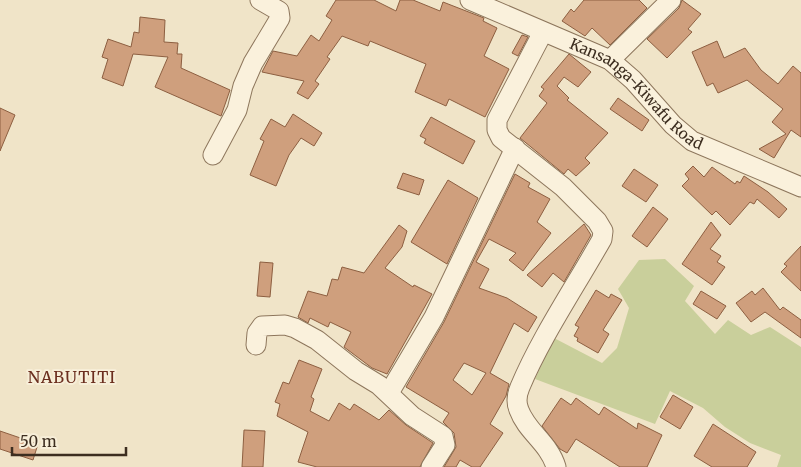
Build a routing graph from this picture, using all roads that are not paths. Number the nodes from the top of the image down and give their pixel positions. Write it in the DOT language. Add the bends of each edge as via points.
graph roads {
  1 [pos="260,0"];
  2 [pos="470,0"];
  3 [pos="672,0"];
  4 [pos="543,32"];
  5 [pos="610,60"];
  6 [pos="515,148"];
  7 [pos="213,155"];
  8 [pos="801,187"];
  9 [pos="256,345"];
  10 [pos="389,393"];
  11 [pos="431,467"];
  12 [pos="556,467"];
  1 -- 7 [label="street" via="279,12 280,18 253,63 237,110"];
  2 -- 4 [label="street, Kansanga-Kiwafu Road"];
  3 -- 5 [label="street"];
  4 -- 5 [label="street, Kansanga-Kiwafu Road"];
  4 -- 6 [label="street" via="497,120 496,130 501,138"];
  5 -- 8 [label="street, Kansanga-Kiwafu Road" via="692,141"];
  6 -- 10 [label="street" via="434,317"];
  6 -- 12 [label="street" via="563,187 597,220 603,231 602,240 542,345 517,399 522,415 551,452"];
  9 -- 10 [label="street" via="257,333 262,326 285,324 317,340"];
  10 -- 11 [label="street" via="412,416 443,436 445,445"];
}
